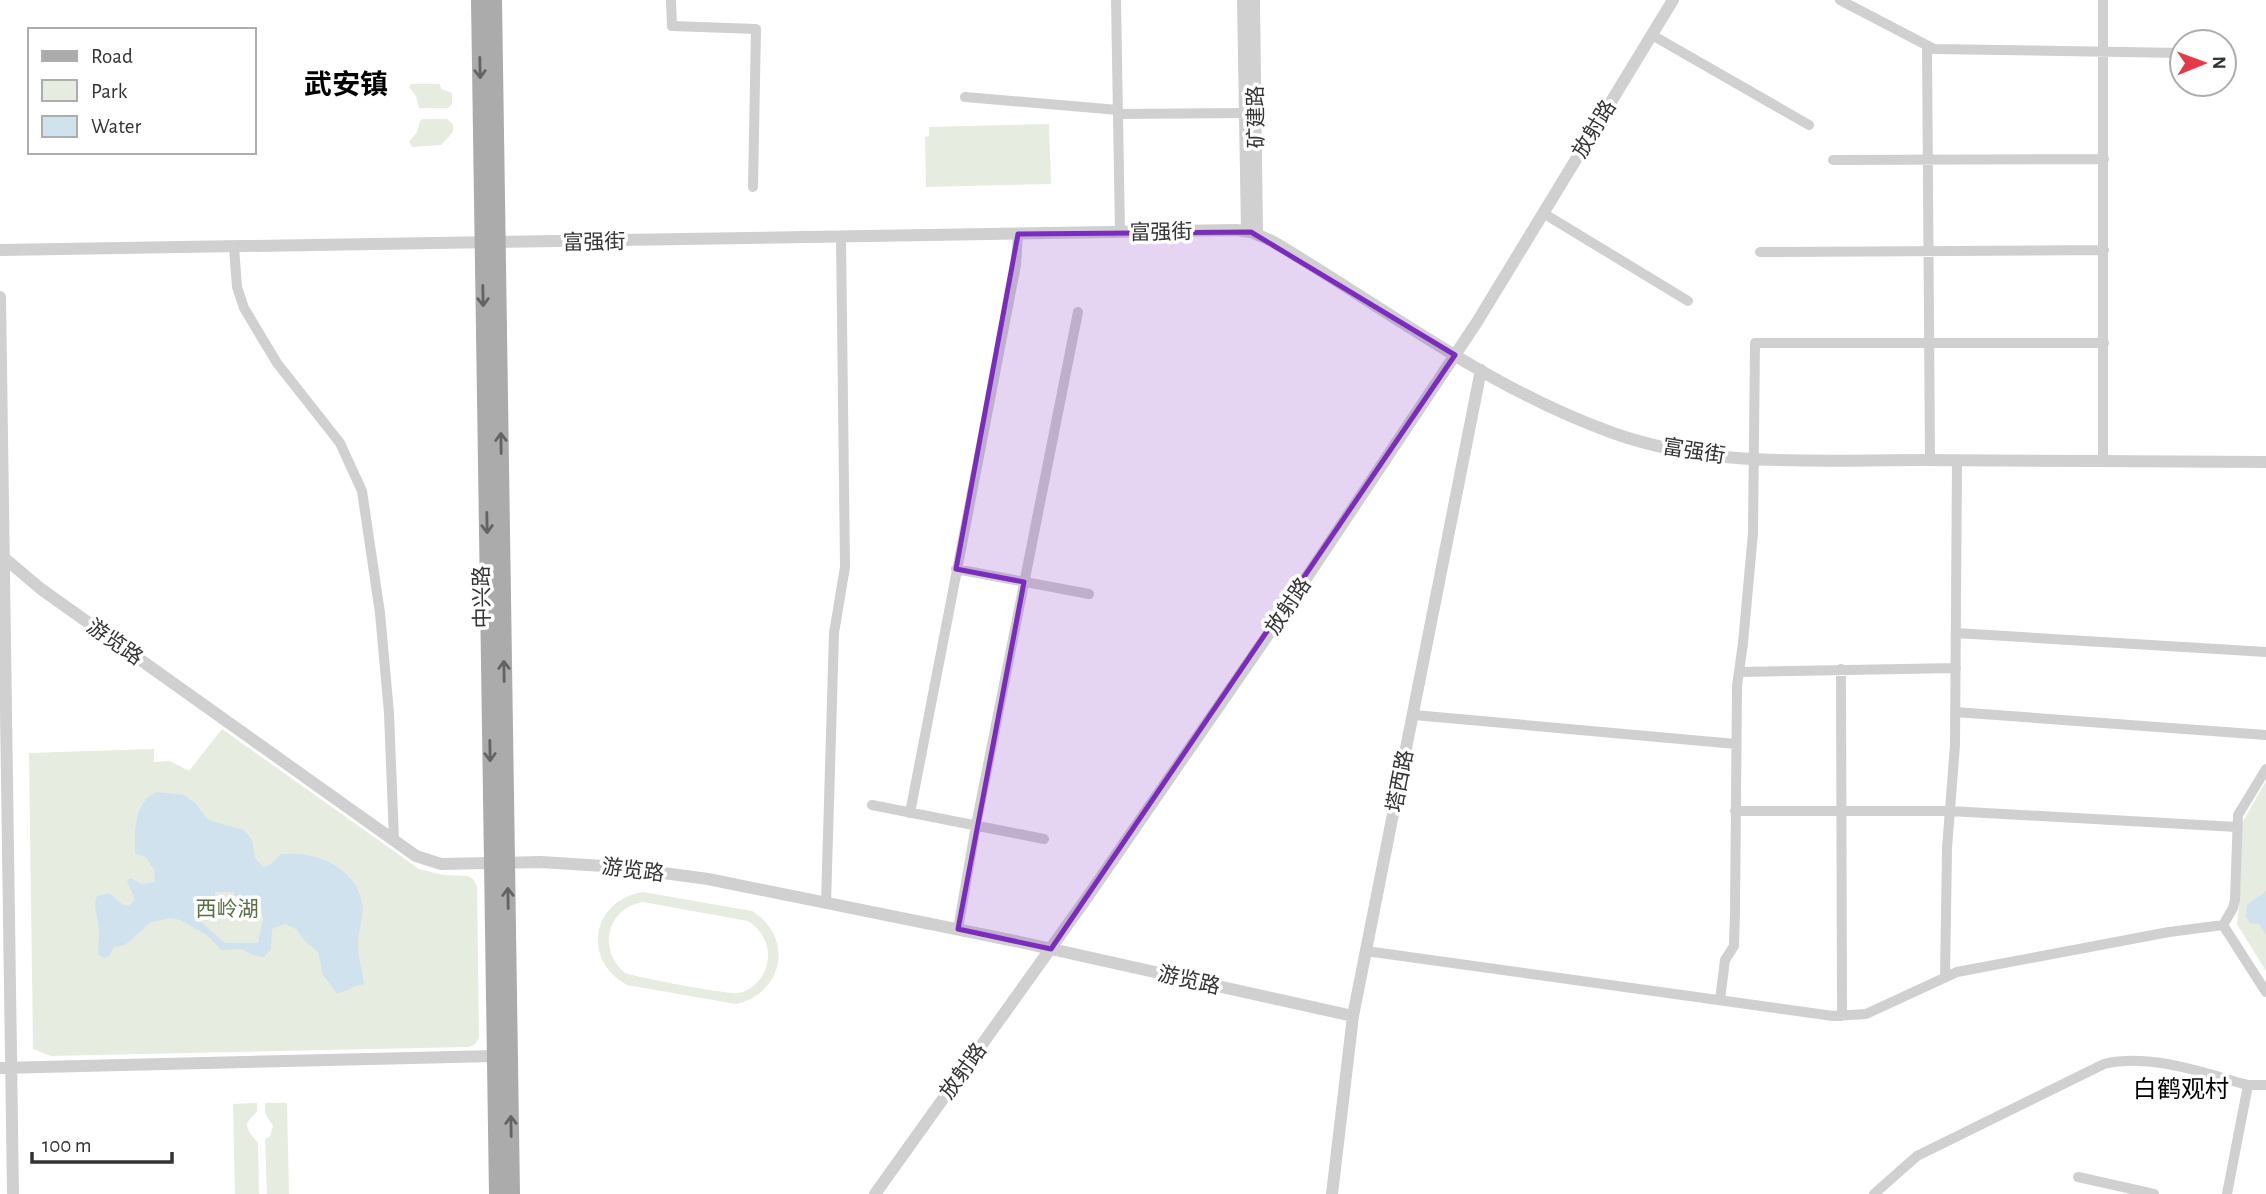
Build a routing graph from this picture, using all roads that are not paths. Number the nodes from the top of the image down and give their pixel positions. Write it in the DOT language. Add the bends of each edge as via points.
graph roads {
  1 [pos="479,0"];
  2 [pos="494,0"];
  3 [pos="671,0"];
  4 [pos="1116,0"];
  5 [pos="1243,0"];
  6 [pos="1254,0"];
  7 [pos="1673,0"];
  8 [pos="1840,0"];
  9 [pos="2103,0"];
  10 [pos="1652,35"];
  11 [pos="1927,46"];
  12 [pos="2104,52"];
  13 [pos="2168,53"];
  14 [pos="965,97"];
  15 [pos="1118,112"];
  16 [pos="1245,113"];
  17 [pos="1809,125"];
  18 [pos="1928,159"];
  19 [pos="2104,159"];
  20 [pos="1833,160"];
  21 [pos="753,187"];
  22 [pos="1544,213"];
  23 [pos="1120,232"];
  24 [pos="1252,233"];
  25 [pos="1018,234"];
  26 [pos="841,237"];
  27 [pos="490,244"];
  28 [pos="234,247"];
  29 [pos="0,250"];
  30 [pos="2104,250"];
  31 [pos="1760,252"];
  32 [pos="1929,252"];
  33 [pos="0,297"];
  34 [pos="1688,301"];
  35 [pos="1078,312"];
  36 [pos="1929,343"];
  37 [pos="2104,343"];
  38 [pos="1455,355"];
  39 [pos="1481,370"];
  40 [pos="1755,460"];
  41 [pos="1930,460"];
  42 [pos="1957,461"];
  43 [pos="2103,461"];
  44 [pos="2266,462"];
  45 [pos="1,554"];
  46 [pos="956,569"];
  47 [pos="1024,582"];
  48 [pos="1089,594"];
  49 [pos="1956,633"];
  50 [pos="2266,652"];
  51 [pos="1956,668"];
  52 [pos="1841,669"];
  53 [pos="1739,672"];
  54 [pos="1955,712"];
  55 [pos="1414,715"];
  56 [pos="2266,735"];
  57 [pos="1736,744"];
  58 [pos="2266,769"];
  59 [pos="872,806"];
  60 [pos="1842,810"];
  61 [pos="1735,811"];
  62 [pos="1950,811"];
  63 [pos="910,813"];
  64 [pos="976,825"];
  65 [pos="2236,827"];
  66 [pos="1044,839"];
  67 [pos="394,840"];
  68 [pos="500,863"];
  69 [pos="826,903"];
  70 [pos="2224,925"];
  71 [pos="958,929"];
  72 [pos="1051,949"];
  73 [pos="1366,951"];
  74 [pos="5,970"];
  75 [pos="1945,978"];
  76 [pos="2266,992"];
  77 [pos="1720,1000"];
  78 [pos="1353,1016"];
  79 [pos="1842,1016"];
  80 [pos="495,1056"];
  81 [pos="6,1068"];
  82 [pos="2248,1085"];
  83 [pos="2266,1085"];
  84 [pos="2078,1177"];
  85 [pos="13,1194"];
  86 [pos="497,1194"];
  87 [pos="512,1194"];
  88 [pos="876,1194"];
  89 [pos="1332,1194"];
  90 [pos="1874,1194"];
  91 [pos="2154,1194"];
  92 [pos="2227,1194"];
  1 -- 27 [label="main road, 中兴路, one-way"];
  2 -- 27 [label="main road, 中兴路"];
  3 -- 21 [label="street" via="672,26 757,29"];
  4 -- 15 [label="street"];
  5 -- 16 [label="street, 矿建路"];
  6 -- 24 [label="street, 矿建路"];
  7 -- 10 [label="street, 放射路"];
  8 -- 11 [label="street"];
  9 -- 12 [label="street"];
  10 -- 17 [label="street"];
  10 -- 22 [label="street, 放射路"];
  11 -- 12 [label="street"];
  11 -- 18 [label="street"];
  12 -- 13 [label="street"];
  12 -- 19 [label="street"];
  14 -- 15 [label="street"];
  15 -- 16 [label="street"];
  15 -- 23 [label="street"];
  16 -- 24 [label="street, 矿建路"];
  18 -- 19 [label="street"];
  18 -- 20 [label="street"];
  18 -- 32 [label="street"];
  19 -- 30 [label="street"];
  22 -- 34 [label="street"];
  22 -- 38 [label="street, 放射路"];
  23 -- 24 [label="street, 富强街"];
  23 -- 25 [label="street, 富强街"];
  24 -- 38 [label="street, 富强街" via="1291,252"];
  25 -- 26 [label="street, 富强街"];
  25 -- 46 [label="street" via="1016,265"];
  26 -- 27 [label="street, 富强街"];
  26 -- 69 [label="street" via="845,567 834,633"];
  27 -- 28 [label="street, 富强街"];
  27 -- 68 [label="main road, 中兴路"];
  28 -- 29 [label="street, 富强街"];
  28 -- 67 [label="street" via="237,287 244,307 276,363 340,443 362,491 388,700"];
  30 -- 32 [label="street"];
  30 -- 37 [label="street"];
  31 -- 32 [label="street"];
  32 -- 36 [label="street"];
  33 -- 45 [label="street"];
  35 -- 47 [label="street"];
  36 -- 37 [label="street"];
  36 -- 40 [label="street" via="1755,343"];
  36 -- 41 [label="street"];
  37 -- 43 [label="street"];
  38 -- 39 [label="street, 富强街"];
  38 -- 72 [label="street, 放射路"];
  39 -- 40 [label="street, 富强街" via="1615,434 1677,450"];
  39 -- 55 [label="street, 塔西路"];
  40 -- 41 [label="street, 富强街"];
  40 -- 53 [label="street"];
  41 -- 42 [label="street, 富强街"];
  42 -- 43 [label="street, 富强街"];
  42 -- 49 [label="street"];
  43 -- 44 [label="street, 富强街"];
  45 -- 67 [label="street, 游览路" via="41,589"];
  45 -- 74 [label="street"];
  46 -- 47 [label="street"];
  46 -- 63 [label="street"];
  47 -- 48 [label="street"];
  47 -- 64 [label="street"];
  49 -- 50 [label="street"];
  49 -- 51 [label="street"];
  51 -- 52 [label="street"];
  51 -- 54 [label="street"];
  52 -- 53 [label="street"];
  52 -- 60 [label="street"];
  53 -- 57 [label="street"];
  54 -- 56 [label="street"];
  54 -- 62 [label="street"];
  55 -- 57 [label="street"];
  55 -- 73 [label="street, 塔西路"];
  57 -- 61 [label="street"];
  58 -- 65 [label="street" via="2238,815"];
  59 -- 63 [label="street"];
  60 -- 61 [label="street"];
  60 -- 62 [label="street"];
  60 -- 79 [label="street"];
  61 -- 77 [label="street" via="1734,947 1725,960"];
  62 -- 65 [label="street"];
  62 -- 75 [label="street"];
  63 -- 64 [label="street"];
  64 -- 66 [label="street"];
  64 -- 71 [label="street"];
  65 -- 70 [label="street" via="2235,900"];
  67 -- 68 [label="street, 游览路" via="432,862"];
  68 -- 69 [label="street, 游览路" via="619,867"];
  68 -- 80 [label="main road, 中兴路"];
  87 -- 68 [label="main road, 中兴路, one-way"];
  69 -- 71 [label="street, 游览路"];
  70 -- 75 [label="street" via="1957,972"];
  70 -- 76 [label="street"];
  71 -- 72 [label="street, 游览路"];
  72 -- 78 [label="street, 游览路"];
  72 -- 88 [label="street, 放射路"];
  73 -- 77 [label="street"];
  73 -- 78 [label="street, 塔西路"];
  74 -- 81 [label="street"];
  75 -- 79 [label="street" via="1866,1014"];
  77 -- 79 [label="street"];
  78 -- 89 [label="street, 塔西路"];
  80 -- 81 [label="street"];
  80 -- 86 [label="main road, 中兴路"];
  81 -- 85 [label="street"];
  82 -- 83 [label="street"];
  82 -- 90 [label="street" via="2145,1061 2105,1064 1917,1156"];
  82 -- 92 [label="street"];
  84 -- 91 [label="street"];
}
